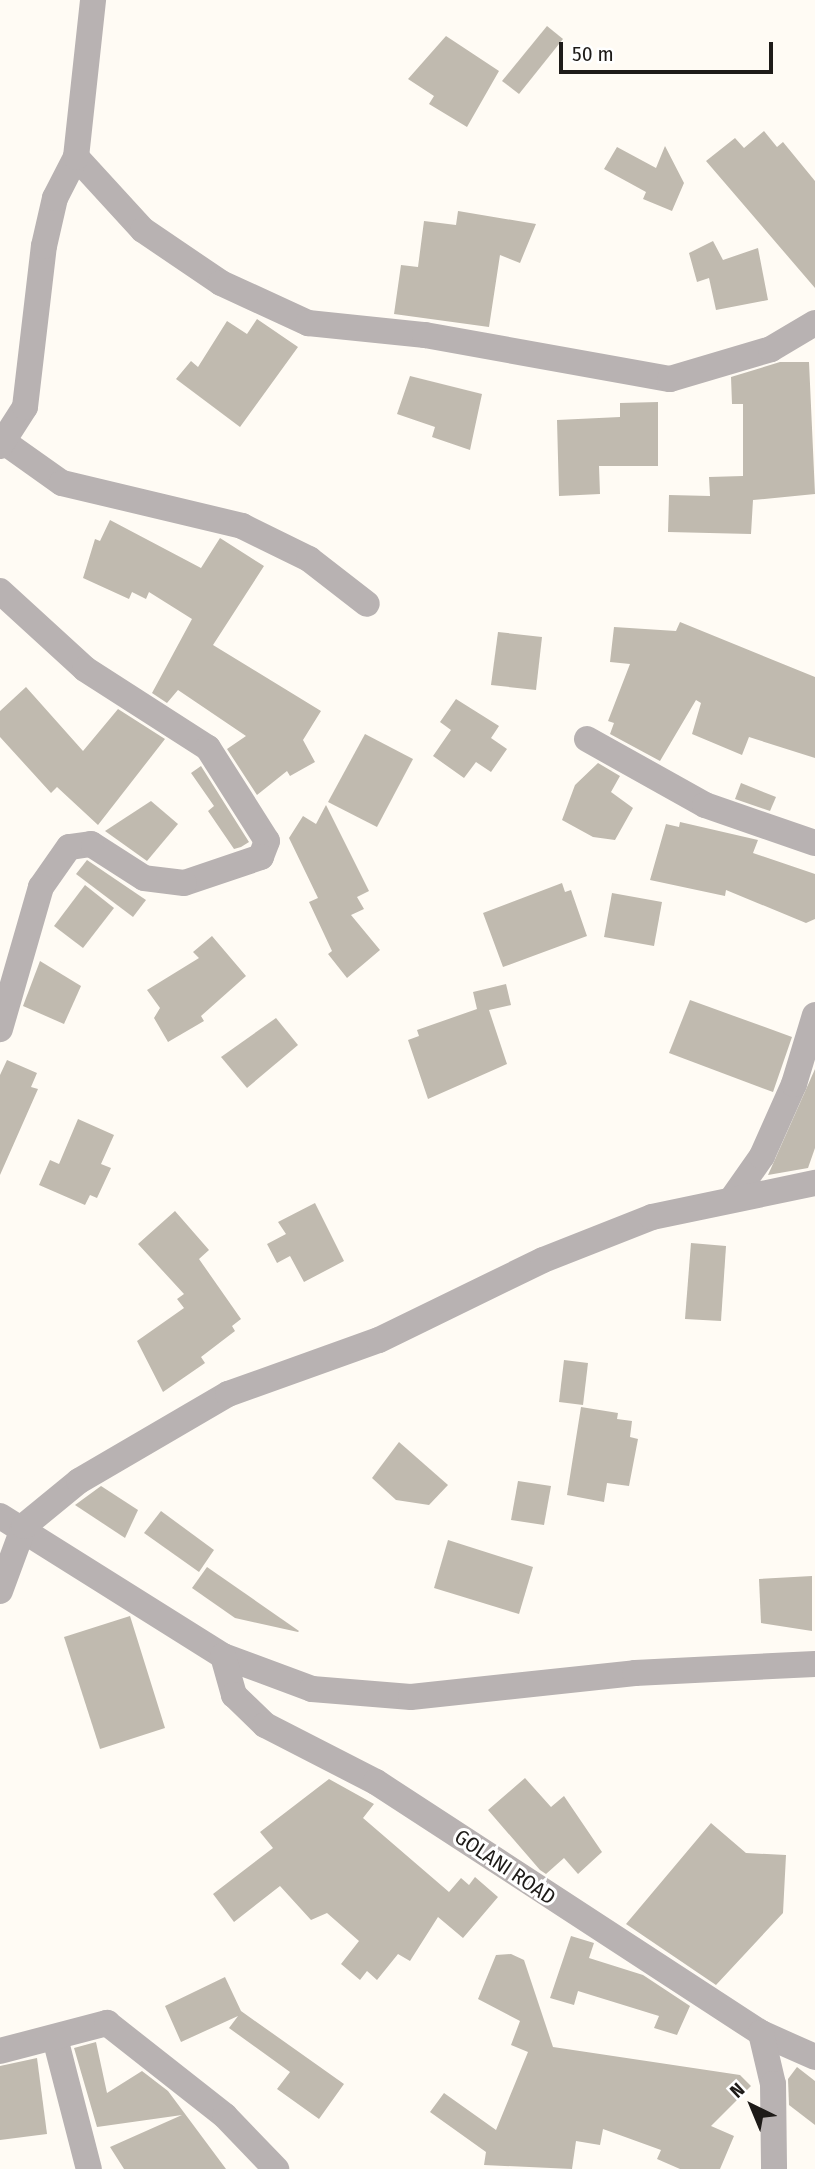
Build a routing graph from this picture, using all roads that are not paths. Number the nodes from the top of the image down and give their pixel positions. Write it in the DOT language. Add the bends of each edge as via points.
graph roads {
  1 [pos="93,0"];
  2 [pos="76,157"];
  3 [pos="815,323"];
  4 [pos="2,444"];
  5 [pos="0,591"];
  6 [pos="367,604"];
  7 [pos="587,739"];
  8 [pos="815,844"];
  9 [pos="815,1015"];
  10 [pos="0,1029"];
  11 [pos="815,1183"];
  12 [pos="734,1196"];
  13 [pos="0,1516"];
  14 [pos="24,1526"];
  15 [pos="0,1591"];
  16 [pos="223,1656"];
  17 [pos="815,1664"];
  18 [pos="761,2033"];
  19 [pos="55,2038"];
  20 [pos="0,2051"];
  21 [pos="815,2057"];
  22 [pos="89,2169"];
  23 [pos="276,2169"];
  24 [pos="775,2169"];
  1 -- 2 [label="street"];
  2 -- 3 [label="street" via="143,230 221,283 308,324 425,335 670,379 771,349"];
  2 -- 4 [label="street" via="55,198 44,246 25,407"];
  4 -- 6 [label="street" via="62,483 242,526 309,559"];
  5 -- 10 [label="street" via="85,668 208,748 267,841 251,862 184,883 144,878 91,844 69,847 41,887"];
  7 -- 8 [label="street" via="705,805"];
  9 -- 12 [label="street" via="794,1084 762,1156"];
  11 -- 12 [label="street"];
  12 -- 14 [label="street" via="652,1217 543,1260 379,1340 228,1394 79,1481"];
  13 -- 14 [label="street"];
  14 -- 15 [label="street"];
  14 -- 16 [label="street"];
  16 -- 17 [label="street" via="312,1689 411,1696 673,1670"];
  16 -- 18 [label="street, GOLANI ROAD" via="234,1695 265,1725 376,1782"];
  18 -- 21 [label="street, GOLANI ROAD"];
  18 -- 24 [label="street" via="773,2084"];
  19 -- 20 [label="street"];
  19 -- 22 [label="street"];
  19 -- 23 [label="street" via="107,2023 126,2034 225,2116"];
}
